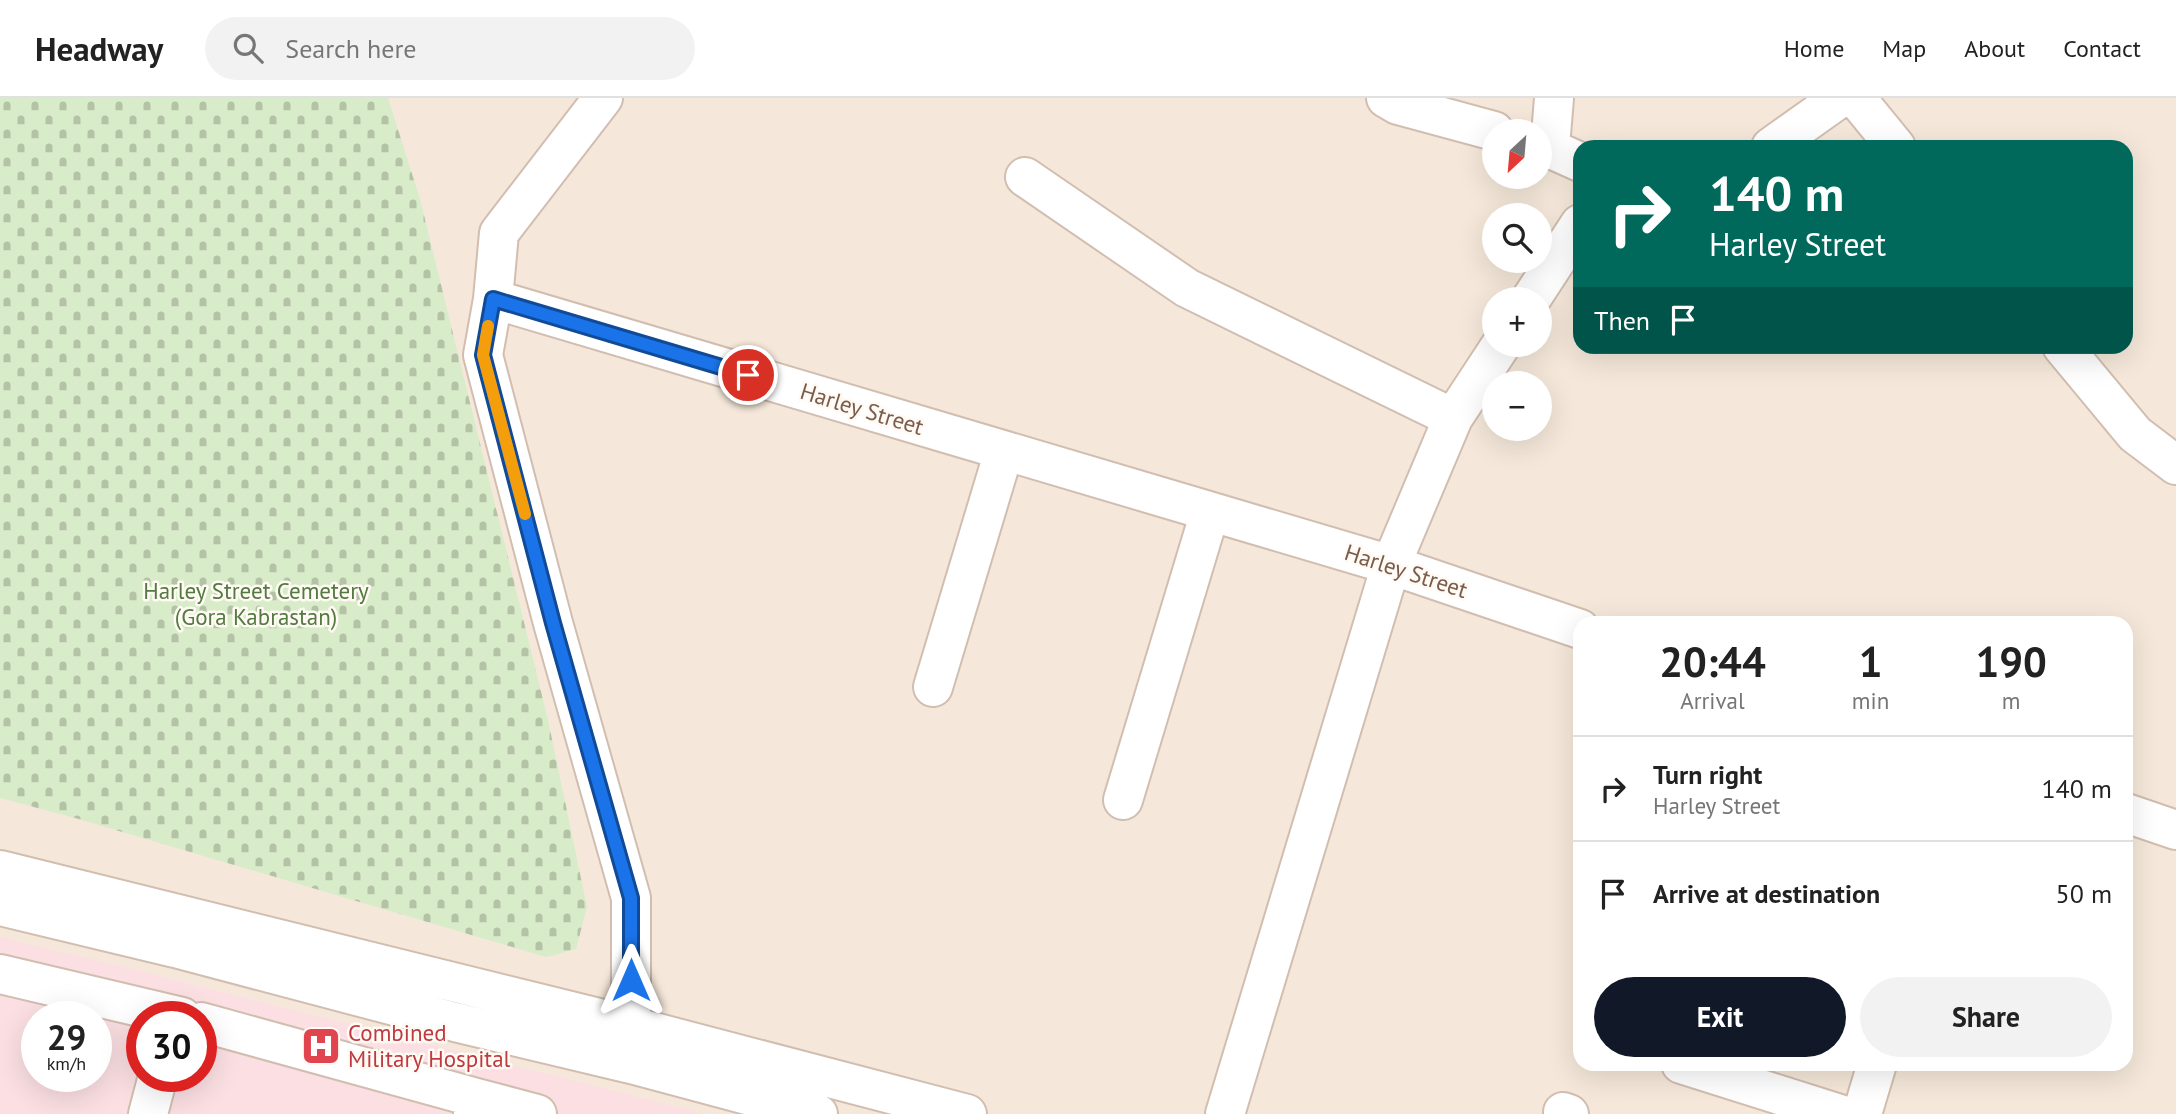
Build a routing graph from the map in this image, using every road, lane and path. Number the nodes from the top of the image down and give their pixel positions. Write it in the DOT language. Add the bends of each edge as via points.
graph roads {
  1 [pos="603,98"];
  2 [pos="1386,98"];
  3 [pos="1555,98"];
  4 [pos="1840,98"];
  5 [pos="1856,98"];
  6 [pos="1482,128"];
  7 [pos="1781,140"];
  8 [pos="1890,140"];
  9 [pos="1557,151"];
  10 [pos="1025,177"];
  11 [pos="1573,235"];
  12 [pos="1539,287"];
  13 [pos="493,299"];
  14 [pos="2069,354"];
  15 [pos="1493,357"];
  16 [pos="1453,418"];
  17 [pos="1004,451"];
  18 [pos="2176,465"];
  19 [pos="1210,512"];
  20 [pos="1391,565"];
  21 [pos="1573,627"];
  22 [pos="933,687"];
  23 [pos="1123,800"];
  24 [pos="2133,815"];
  25 [pos="2176,830"];
  26 [pos="0,870"];
  27 [pos="0,905"];
  28 [pos="0,974"];
  29 [pos="126,1004"];
  30 [pos="631,1026"];
  31 [pos="217,1028"];
  32 [pos="631,1064"];
  33 [pos="1703,1071"];
  34 [pos="1875,1071"];
  35 [pos="154,1092"];
  36 [pos="473,1105"];
  37 [pos="148,1114"];
  38 [pos="537,1114"];
  39 [pos="818,1114"];
  40 [pos="967,1114"];
  41 [pos="1225,1114"];
  42 [pos="1840,1114"];
  43 [pos="1862,1114"];
  1 -- 13 [label="street" via="499,233"];
  2 -- 6 [label="street"];
  3 -- 9 [label="street"];
  4 -- 7 [label="street"];
  5 -- 8 [label="street"];
  10 -- 16 [label="street" via="1187,288"];
  11 -- 12 [label="street"];
  13 -- 17 [label="street, Harley Street"];
  13 -- 30 [label="street" via="483,355 631,898"];
  14 -- 18 [label="street" via="2135,434"];
  15 -- 16 [label="street"];
  16 -- 20 [label="street"];
  17 -- 19 [label="street, Harley Street"];
  17 -- 22 [label="street"];
  19 -- 20 [label="street, Harley Street"];
  19 -- 23 [label="street"];
  20 -- 21 [label="street, Harley Street"];
  20 -- 41 [label="street"];
  24 -- 25 [label="street"];
  26 -- 30 [label="street"];
  27 -- 32 [label="street"];
  28 -- 29 [label="street"];
  30 -- 32 [label="street"];
  30 -- 40 [label="street"];
  31 -- 36 [label="street"];
  32 -- 39 [label="street"];
  33 -- 42 [label="street"];
  34 -- 43 [label="street"];
  35 -- 37 [label="street"];
  36 -- 38 [label="street"];
}
